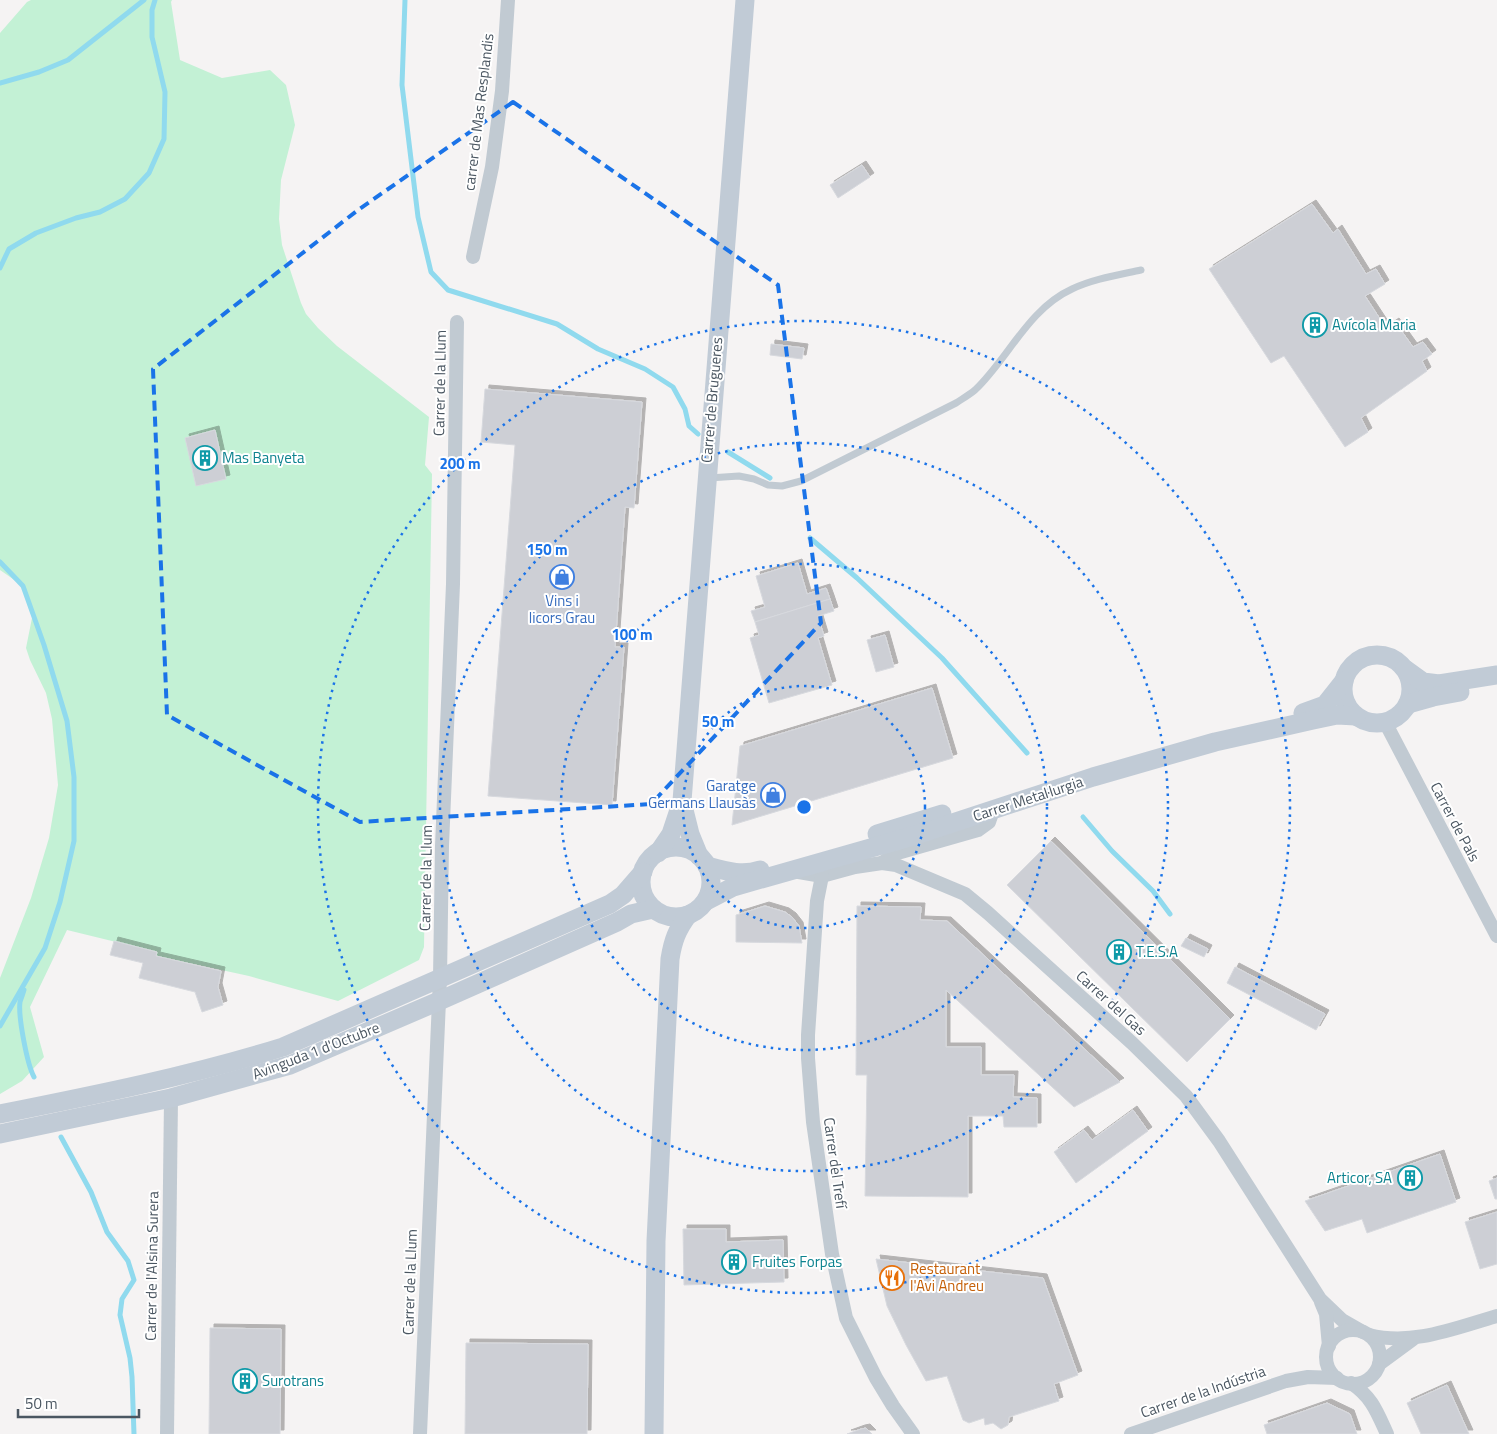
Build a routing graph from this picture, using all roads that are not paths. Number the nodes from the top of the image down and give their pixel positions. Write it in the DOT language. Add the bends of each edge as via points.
graph roads {
  1 [pos="508,0"];
  2 [pos="745,0"];
  3 [pos="473,257"];
  4 [pos="1141,270"];
  5 [pos="457,322"];
  6 [pos="706,478"];
  7 [pos="1405,669"];
  8 [pos="1497,675"];
  9 [pos="1344,682"];
  10 [pos="1497,687"];
  11 [pos="1408,704"];
  12 [pos="1356,716"];
  13 [pos="1385,722"];
  14 [pos="682,801"];
  15 [pos="993,810"];
  16 [pos="658,853"];
  17 [pos="703,861"];
  18 [pos="882,863"];
  19 [pos="792,871"];
  20 [pos="643,872"];
  21 [pos="822,876"];
  22 [pos="706,901"];
  23 [pos="656,910"];
  24 [pos="688,915"];
  25 [pos="1497,936"];
  26 [pos="670,959"];
  27 [pos="440,978"];
  28 [pos="439,1001"];
  29 [pos="171,1098"];
  30 [pos="0,1114"];
  31 [pos="0,1134"];
  32 [pos="1320,1299"];
  33 [pos="1497,1316"];
  34 [pos="1366,1334"];
  35 [pos="1413,1339"];
  36 [pos="1328,1350"];
  37 [pos="1377,1368"];
  38 [pos="1337,1378"];
  39 [pos="1286,1381"];
  40 [pos="1351,1383"];
  41 [pos="1376,1410"];
  42 [pos="167,1434"];
  43 [pos="420,1434"];
  44 [pos="654,1434"];
  45 [pos="913,1434"];
  46 [pos="1131,1434"];
  47 [pos="1387,1434"];
  1 -- 3 [label="street, carrer de Mas Resplandis" via="502,91 492,167"];
  2 -- 6 [label="main road, Carrer de Brugueres"];
  4 -- 6 [label="lane" via="1071,289 1048,304 1031,321 974,391 801,481 782,486 739,476"];
  5 -- 27 [label="street, Carrer de la Llum" via="453,584"];
  6 -- 14 [label="main road, Carrer de Brugueres"];
  7 -- 8 [label="main road" via="1423,682 1439,684"];
  7 -- 9 [label="main road" via="1390,657 1371,656 1354,665"];
  7 -- 11 [label="main road" via="1412,687"];
  9 -- 12 [label="main road" via="1344,698"];
  9 -- 17 [label="main road, Carrer Metal·lurgia" via="1325,705 1303,714 1196,739 1039,784 756,871 735,873"];
  10 -- 11 [label="main road"];
  11 -- 13 [label="main road" via="1398,716"];
  12 -- 13 [label="main road" via="1370,722"];
  12 -- 15 [label="main road, Carrer Metal·lurgia" via="1337,715 1215,742"];
  13 -- 25 [label="street, Carrer de Pals"];
  14 -- 16 [label="main road" via="671,834"];
  14 -- 17 [label="main road" via="690,834"];
  15 -- 18 [label="street" via="989,822 978,830 894,854"];
  15 -- 19 [label="main road, Carrer Metal·lurgia"];
  16 -- 17 [label="main road" via="669,848 682,848"];
  16 -- 20 [label="main road" via="648,861"];
  17 -- 22 [label="main road" via="710,873 711,887"];
  18 -- 21 [label="street, Carrer del Gas"];
  18 -- 32 [label="street, Carrer del Gas" via="896,865 965,894 1164,1073 1200,1112"];
  19 -- 21 [label="street, Carrer del Gas"];
  19 -- 22 [label="main road, Carrer Metal·lurgia" via="733,887"];
  20 -- 23 [label="main road" via="645,898"];
  20 -- 27 [label="main road, Avinguda 1 d'Octubre" via="623,895 610,904"];
  21 -- 45 [label="street, Carrer del Trefí" via="817,901 808,1058 813,1122 832,1254 846,1318 876,1378"];
  22 -- 24 [label="main road"];
  23 -- 24 [label="main road" via="670,917"];
  23 -- 26 [label="main road"];
  23 -- 28 [label="main road, Avinguda 1 d'Octubre" via="631,914"];
  24 -- 26 [label="main road" via="678,929"];
  26 -- 44 [label="main road" via="656,1241"];
  27 -- 28 [label="street, Carrer de la Llum"];
  27 -- 30 [label="main road, Avinguda 1 d'Octubre" via="283,1047 167,1080"];
  28 -- 29 [label="main road, Avinguda 1 d'Octubre" via="290,1065"];
  28 -- 43 [label="street, Carrer de la Llum"];
  29 -- 31 [label="main road, Avinguda 1 d'Octubre"];
  29 -- 42 [label="street, Carrer de l'Alsina Surera"];
  32 -- 34 [label="street, Carrer del Gas" via="1342,1320"];
  32 -- 36 [label="street, Carrer del Gas" via="1326,1314"];
  33 -- 35 [label="street"];
  34 -- 35 [label="street" via="1386,1339"];
  34 -- 36 [label="street" via="1350,1330 1343,1332 1337,1335"];
  34 -- 37 [label="street" via="1377,1345 1380,1358"];
  35 -- 37 [label="street"];
  36 -- 38 [label="street" via="1328,1367"];
  36 -- 39 [label="street, Carrer de la Indústria" via="1312,1368"];
  37 -- 40 [label="street" via="1362,1382"];
  37 -- 41 [label="street" via="1373,1399"];
  38 -- 39 [label="street, Carrer de la Indústria" via="1308,1377"];
  38 -- 40 [label="street"];
  39 -- 46 [label="street, Carrer de la Indústria"];
  40 -- 41 [label="street" via="1364,1393"];
  41 -- 47 [label="street"];
}
